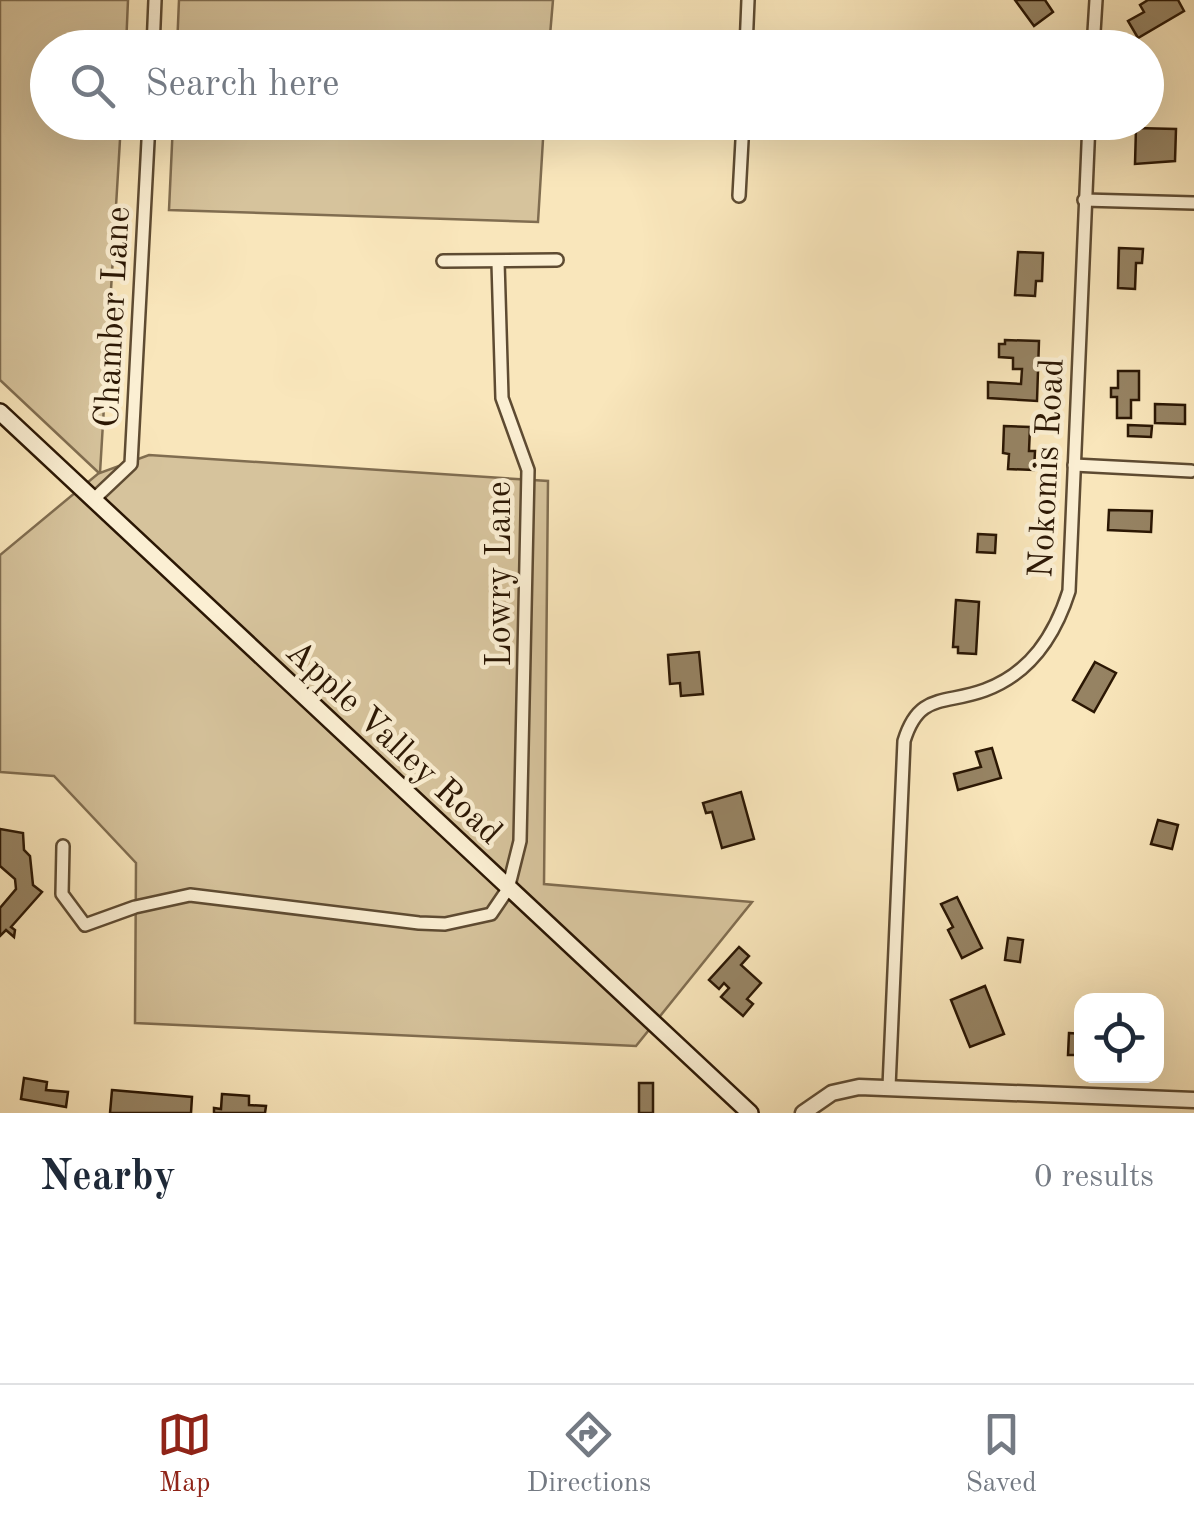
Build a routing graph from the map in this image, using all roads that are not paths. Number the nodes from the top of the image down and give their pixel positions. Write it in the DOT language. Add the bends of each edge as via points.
graph roads {
  1 [pos="155,0"];
  2 [pos="748,0"];
  3 [pos="1096,0"];
  4 [pos="153,30"];
  5 [pos="747,30"];
  6 [pos="1094,30"];
  7 [pos="148,140"];
  8 [pos="742,140"];
  9 [pos="1087,140"];
  10 [pos="740,196"];
  11 [pos="1084,200"];
  12 [pos="1194,203"];
  13 [pos="557,260"];
  14 [pos="443,261"];
  15 [pos="498,262"];
  16 [pos="0,412"];
  17 [pos="1074,465"];
  18 [pos="1192,471"];
  19 [pos="94,499"];
  20 [pos="63,846"];
  21 [pos="508,889"];
  22 [pos="889,1087"];
  23 [pos="1194,1100"];
  24 [pos="750,1113"];
  25 [pos="802,1113"];
  1 -- 4 [label="street"];
  2 -- 5 [label="street"];
  3 -- 6 [label="street"];
  7 -- 19 [label="street, Chamber Lane" via="131,464"];
  8 -- 10 [label="street"];
  9 -- 11 [label="street, Nokomis Road"];
  11 -- 12 [label="street"];
  11 -- 17 [label="street, Nokomis Road"];
  13 -- 15 [label="street"];
  14 -- 15 [label="street"];
  15 -- 21 [label="street, Lowry Lane" via="502,398 528,470 529,527 520,840"];
  16 -- 19 [label="main road, Apple Valley Road"];
  17 -- 18 [label="street"];
  17 -- 22 [label="street, Nokomis Road" via="1068,591 1059,622 1020,670 986,690 929,704 907,730"];
  19 -- 21 [label="main road, Apple Valley Road"];
  20 -- 21 [label="street" via="62,894 84,925 190,895 445,924 491,914"];
  21 -- 24 [label="main road, Apple Valley Road"];
  22 -- 23 [label="street"];
  22 -- 25 [label="street" via="848,1088"];
}
